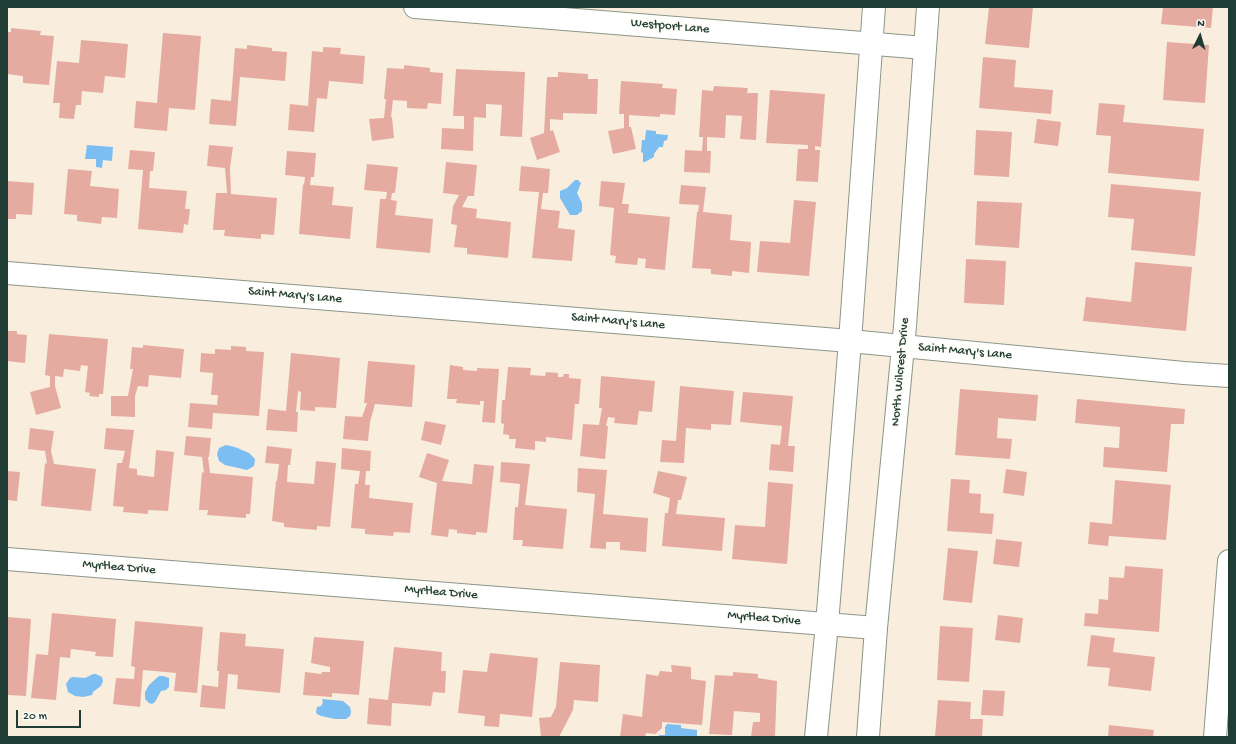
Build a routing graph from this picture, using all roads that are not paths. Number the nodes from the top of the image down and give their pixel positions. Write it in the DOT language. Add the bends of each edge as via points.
graph roads {
  1 [pos="415,7"];
  2 [pos="874,7"];
  3 [pos="928,7"];
  4 [pos="872,43"];
  5 [pos="925,48"];
  6 [pos="7,273"];
  7 [pos="850,341"];
  8 [pos="904,346"];
  9 [pos="1229,376"];
  10 [pos="7,559"];
  11 [pos="1229,561"];
  12 [pos="827,624"];
  13 [pos="876,628"];
  14 [pos="816,737"];
  15 [pos="868,737"];
  16 [pos="1214,737"];
  1 -- 4 [label="street, Westport Lane"];
  2 -- 4 [label="street"];
  3 -- 5 [label="street, North Wilcrest Drive"];
  4 -- 5 [label="street, Westport Lane"];
  4 -- 7 [label="street"];
  5 -- 8 [label="street, North Wilcrest Drive"];
  6 -- 7 [label="street, Saint Mary's Lane"];
  7 -- 8 [label="street, Saint Mary's Lane"];
  7 -- 12 [label="street"];
  8 -- 9 [label="street, Saint Mary's Lane"];
  8 -- 13 [label="street, North Wilcrest Drive"];
  10 -- 12 [label="street, Myrtlea Drive"];
  11 -- 16 [label="street"];
  12 -- 13 [label="street, Myrtlea Drive"];
  12 -- 14 [label="street"];
  13 -- 15 [label="street, North Wilcrest Drive"];
}
